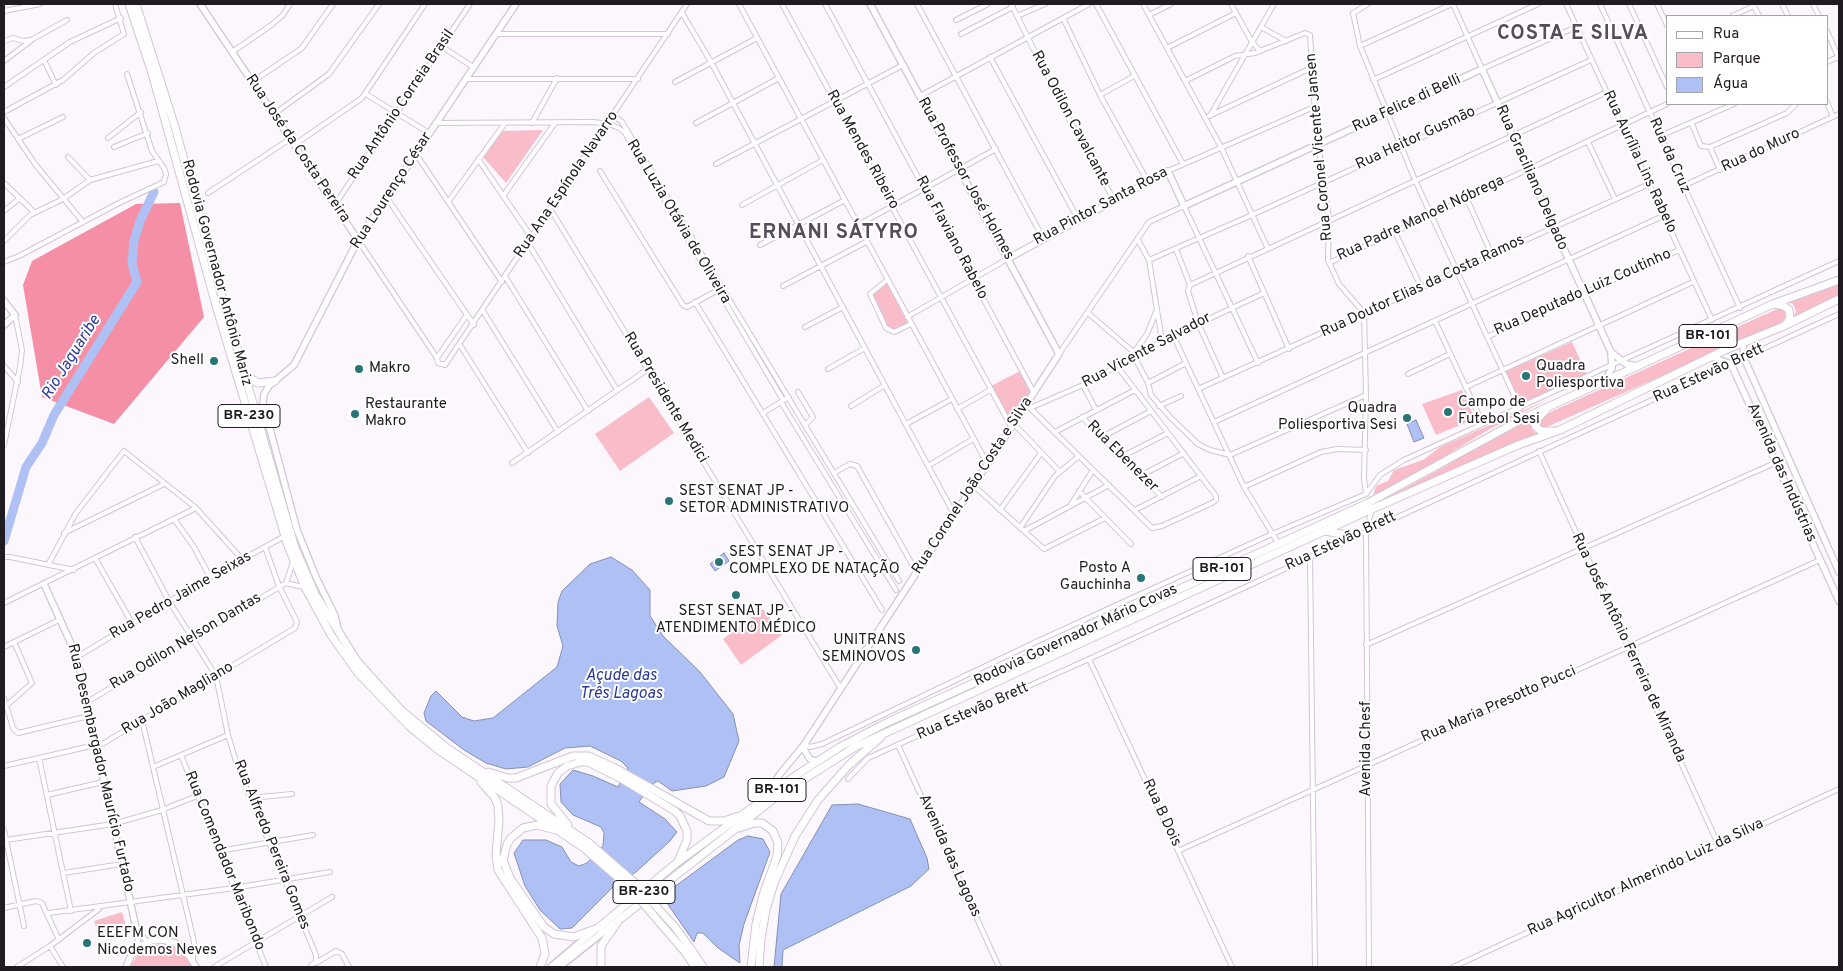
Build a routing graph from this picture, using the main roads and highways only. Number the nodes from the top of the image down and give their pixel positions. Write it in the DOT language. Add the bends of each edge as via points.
graph roads {
  1 [pos="129,4"];
  2 [pos="136,4"];
  3 [pos="1839,280"];
  4 [pos="1839,299"];
  5 [pos="1773,304"];
  6 [pos="1784,326"];
  7 [pos="243,370"];
  8 [pos="274,381"];
  9 [pos="1553,405"];
  10 [pos="1560,430"];
  11 [pos="1324,531"];
  12 [pos="1353,536"];
  13 [pos="888,730"];
  14 [pos="471,768"];
  15 [pos="622,776"];
  16 [pos="648,791"];
  17 [pos="744,814"];
  18 [pos="560,830"];
  19 [pos="579,836"];
  20 [pos="725,836"];
  21 [pos="586,846"];
  22 [pos="674,865"];
  23 [pos="619,920"];
  24 [pos="598,928"];
  25 [pos="701,966"];
  26 [pos="540,967"];
  27 [pos="551,967"];
  28 [pos="559,967"];
  29 [pos="600,967"];
  30 [pos="751,967"];
  31 [pos="759,967"];
  1 -- 14 [label="highway, Rodovia Governador Antônio Mariz / BR-230" via="152,73 217,309 285,536 304,587 331,635 364,680 409,726"];
  2 -- 7 [label="highway, Rodovia Governador Antônio Mariz / BR-230" via="181,145"];
  3 -- 5 [label="highway, Rodovia Governador Mário Covas / BR-101"];
  4 -- 6 [label="highway, BR-101"];
  5 -- 6 [label="highway" via="1789,310 1790,318"];
  5 -- 9 [label="highway, Rodovia Governador Mário Covas / BR-101"];
  6 -- 10 [label="highway, BR-101" via="1712,356"];
  7 -- 8 [label="highway" via="255,382"];
  7 -- 14 [label="highway, Rodovia Governador Antônio Mariz / BR-230" via="295,548 315,594 357,661 402,711"];
  9 -- 10 [label="highway" via="1540,415 1534,425 1541,431"];
  9 -- 17 [label="highway, Rodovia Governador Mário Covas / BR-101" via="1470,446 1400,488 886,723 818,762"];
  10 -- 11 [label="highway, BR-101" via="1518,445"];
  11 -- 12 [label="highway"];
  11 -- 13 [label="highway, BR-101"];
  13 -- 20 [label="highway, BR-101" via="829,762"];
  13 -- 31 [label="highway" via="849,765 818,800 795,836 774,882 766,910"];
  14 -- 15 [label="highway" via="516,778 580,755 598,759"];
  14 -- 18 [label="highway, Rodovia Governador Antônio Mariz / BR-230"];
  14 -- 19 [label="highway, Rodovia Governador Antônio Mariz / BR-230"];
  14 -- 26 [label="highway" via="490,790 498,806 496,862 542,938 545,954"];
  15 -- 16 [label="highway"];
  15 -- 19 [label="highway" via="581,762 567,766 554,779 551,804"];
  16 -- 17 [label="highway" via="709,821 724,821"];
  16 -- 22 [label="highway" via="684,822 687,840"];
  17 -- 22 [label="highway, Rodovia Governador Mário Covas / BR-101"];
  18 -- 21 [label="highway, BR-101"];
  18 -- 24 [label="highway, BR-101" via="537,825 523,828 507,844 505,868 549,931 562,937 574,937"];
  19 -- 21 [label="highway, Rodovia Governador Antônio Mariz / BR-230"];
  20 -- 23 [label="highway, BR-101"];
  20 -- 30 [label="highway" via="746,825 762,823 773,831 778,843 756,924"];
  21 -- 25 [label="highway, BR-101, bridge" via="630,888"];
  22 -- 24 [label="highway, Rodovia Governador Mário Covas / BR-101"];
  23 -- 28 [label="main road"];
  23 -- 29 [label="highway" via="601,946"];
  24 -- 27 [label="main road"];
}
